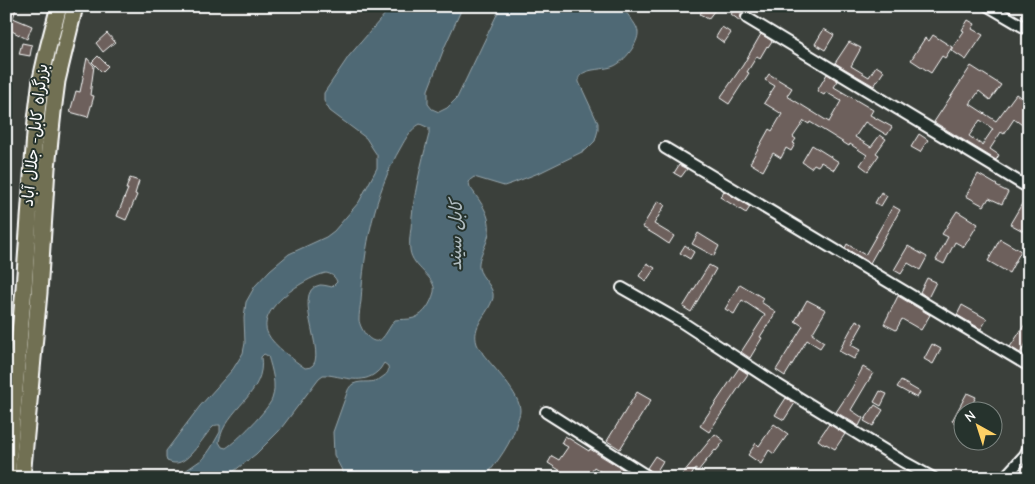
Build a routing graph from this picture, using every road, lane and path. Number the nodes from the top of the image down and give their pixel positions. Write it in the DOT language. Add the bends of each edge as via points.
graph roads {
  1 [pos="59,6"];
  2 [pos="75,6"];
  3 [pos="988,6"];
  4 [pos="747,18"];
  5 [pos="1029,30"];
  6 [pos="41,79"];
  7 [pos="57,81"];
  8 [pos="665,148"];
  9 [pos="1029,188"];
  10 [pos="622,288"];
  11 [pos="1029,366"];
  12 [pos="546,412"];
  13 [pos="1029,447"];
  14 [pos="7,478"];
  15 [pos="22,478"];
  16 [pos="650,478"];
  17 [pos="933,478"];
  18 [pos="1004,478"];
  1 -- 6 [label="highway, بزرگراه کابل- جلال آباد"];
  2 -- 7 [label="highway, بزرگراه کابل- جلال آباد"];
  3 -- 5 [label="street"];
  4 -- 9 [label="street"];
  6 -- 7 [label="highway"];
  6 -- 14 [label="highway, بزرگراه کابل- جلال آباد"];
  7 -- 15 [label="highway, بزرگراه کابل- جلال آباد"];
  8 -- 11 [label="street"];
  10 -- 17 [label="street"];
  12 -- 16 [label="street"];
  13 -- 18 [label="street"];
}
